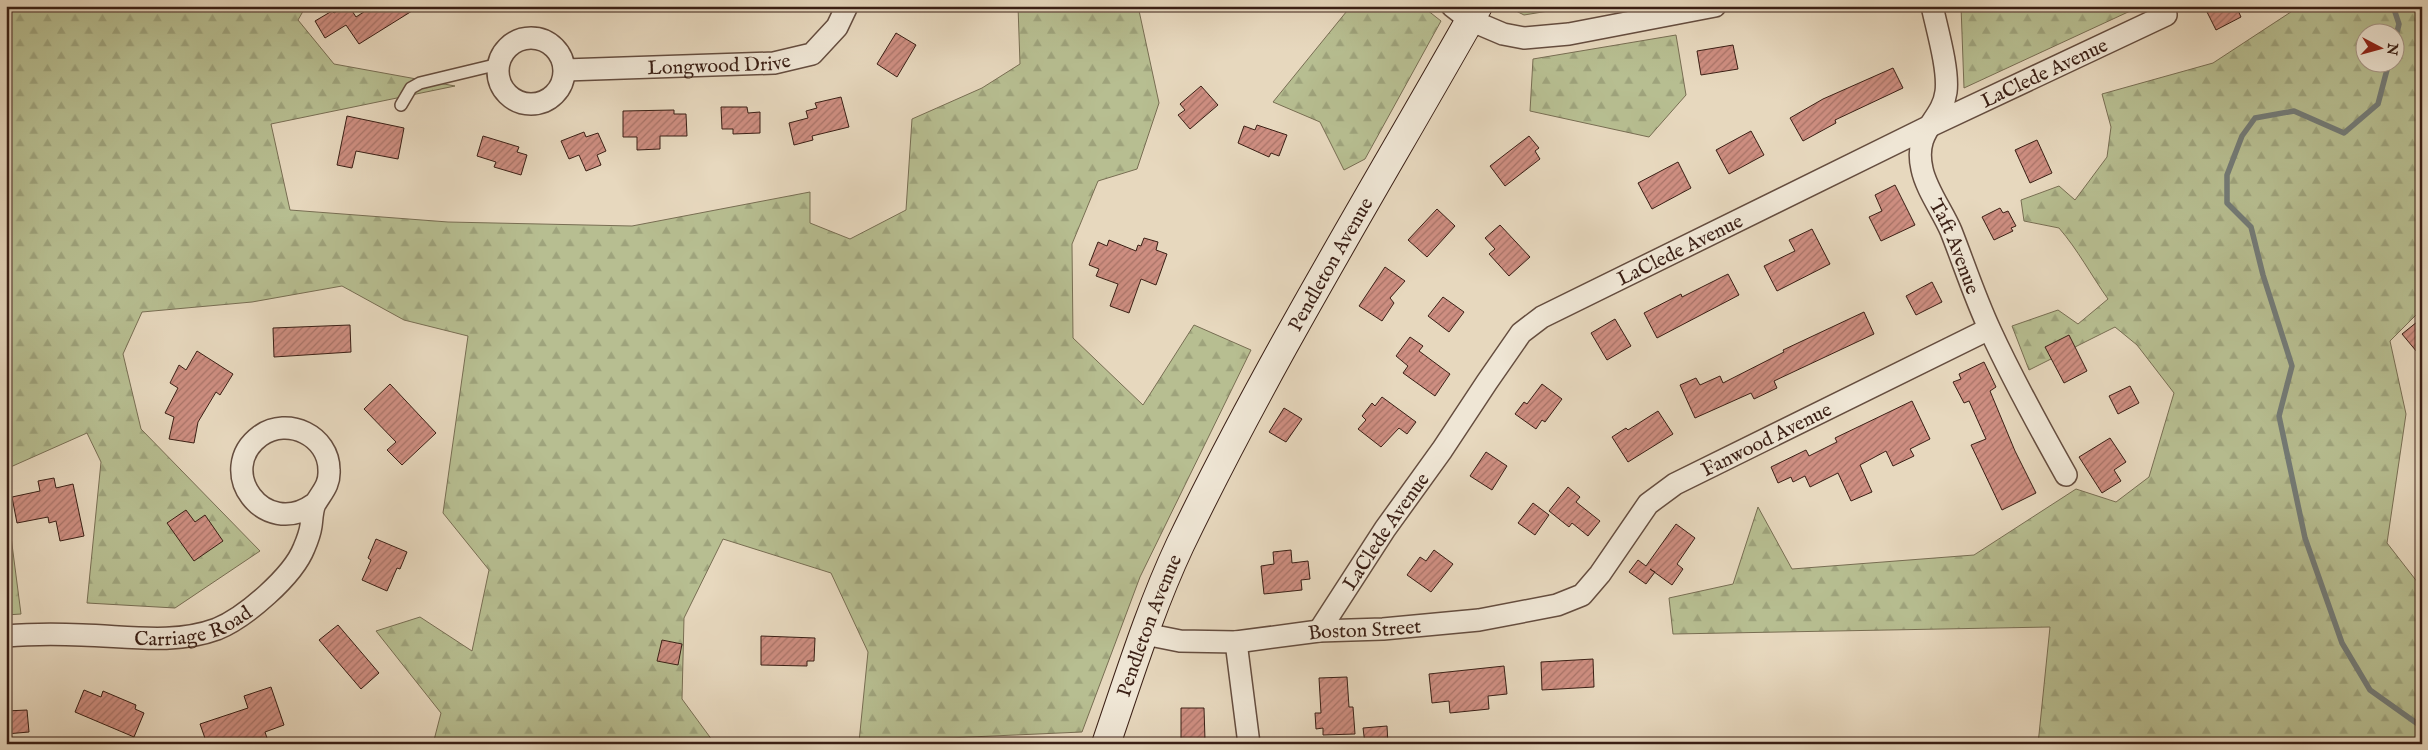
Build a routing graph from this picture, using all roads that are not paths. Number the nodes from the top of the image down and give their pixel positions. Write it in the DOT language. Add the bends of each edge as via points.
graph roads {
  1 [pos="847,6"];
  2 [pos="1715,6"];
  3 [pos="1932,6"];
  4 [pos="1467,11"];
  5 [pos="2166,15"];
  6 [pos="499,64"];
  7 [pos="565,70"];
  8 [pos="401,105"];
  9 [pos="1928,127"];
  10 [pos="1989,329"];
  11 [pos="2066,474"];
  12 [pos="314,504"];
  13 [pos="1582,595"];
  14 [pos="1319,631"];
  15 [pos="1145,634"];
  16 [pos="6,636"];
  17 [pos="1236,642"];
  18 [pos="1106,744"];
  19 [pos="1249,744"];
  1 -- 7 [label="street, Longwood Drive" via="837,27 812,54 774,63"];
  2 -- 4 [label="street, Pendleton Avenue" via="1569,34 1524,38 1503,34"];
  3 -- 9 [label="street, Taft Avenue" via="1946,93"];
  4 -- 15 [label="street, Pendleton Avenue" via="1285,343 1180,547"];
  5 -- 9 [label="street, LaClede Avenue"];
  6 -- 7 [label="street" via="510,46 519,40 535,38 550,43 558,50"];
  6 -- 7 [label="street" via="498,74 507,95 527,105 550,100 563,82"];
  6 -- 8 [label="lane" via="420,83 411,88"];
  9 -- 10 [label="street, Taft Avenue" via="1920,147 1922,170 1950,229"];
  9 -- 14 [label="street, LaClede Avenue" via="1542,317 1521,333 1385,529"];
  10 -- 11 [label="street, Taft Avenue"];
  10 -- 13 [label="street, Fanwood Avenue" via="1675,484 1648,504"];
  12 -- 12 [label="street, Carriage Road" via="302,512 280,514 266,510 254,501 246,490 242,468 246,454 260,436 274,429 290,428 317,441 326,454 330,470 324,492"];
  12 -- 16 [label="street, Carriage Road" via="311,529 294,567 248,609 218,628 170,638 73,634"];
  13 -- 14 [label="street, Boston Street" via="1557,605 1479,620"];
  14 -- 17 [label="street, Boston Street"];
  15 -- 17 [label="street, Boston Street" via="1180,641"];
  15 -- 18 [label="street, Pendleton Avenue"];
  17 -- 19 [label="street"];
}
